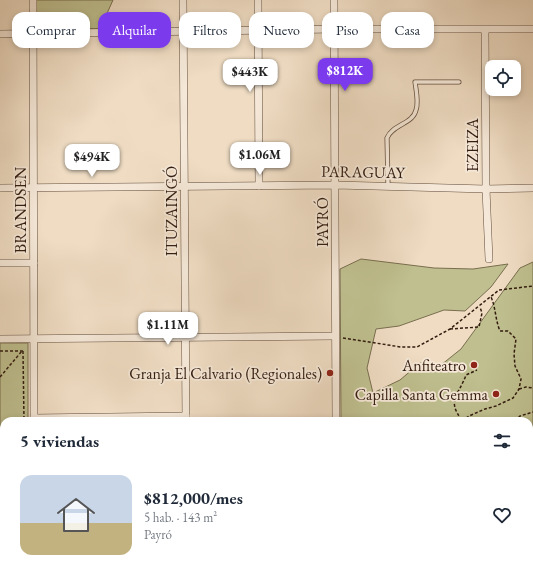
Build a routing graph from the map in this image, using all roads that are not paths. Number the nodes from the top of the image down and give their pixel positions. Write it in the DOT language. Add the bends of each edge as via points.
graph roads {
  1 [pos="32,0"];
  2 [pos="183,0"];
  3 [pos="258,0"];
  4 [pos="334,0"];
  5 [pos="32,12"];
  6 [pos="183,12"];
  7 [pos="258,12"];
  8 [pos="334,12"];
  9 [pos="373,29"];
  10 [pos="485,30"];
  11 [pos="533,30"];
  12 [pos="179,31"];
  13 [pos="90,32"];
  14 [pos="0,34"];
  15 [pos="12,34"];
  16 [pos="33,48"];
  17 [pos="183,48"];
  18 [pos="259,48"];
  19 [pos="335,48"];
  20 [pos="460,82"];
  21 [pos="336,185"];
  22 [pos="259,186"];
  23 [pos="388,186"];
  24 [pos="184,187"];
  25 [pos="0,188"];
  26 [pos="34,188"];
  27 [pos="533,188"];
  28 [pos="486,189"];
  29 [pos="489,260"];
  30 [pos="0,263"];
  31 [pos="34,263"];
  32 [pos="335,336"];
  33 [pos="186,337"];
  34 [pos="0,338"];
  35 [pos="33,338"];
  36 [pos="34,417"];
  37 [pos="186,417"];
  38 [pos="336,417"];
  1 -- 5 [label="street, BRANDSEN"];
  2 -- 6 [label="street, ITUZAINGÓ"];
  3 -- 7 [label="street"];
  4 -- 8 [label="street, PAYRÓ"];
  9 -- 10 [label="street"];
  10 -- 11 [label="street"];
  10 -- 28 [label="street, EZEIZA"];
  12 -- 13 [label="street"];
  14 -- 15 [label="street"];
  16 -- 26 [label="street, BRANDSEN"];
  17 -- 24 [label="street, ITUZAINGÓ"];
  18 -- 22 [label="street"];
  19 -- 21 [label="street, PAYRÓ"];
  20 -- 23 [label="lane" via="415,82 417,110 413,118 393,128 386,138"];
  21 -- 22 [label="street, PARAGUAY"];
  21 -- 23 [label="street, PARAGUAY"];
  21 -- 32 [label="street, PAYRÓ"];
  22 -- 24 [label="street, PARAGUAY"];
  23 -- 28 [label="street, PARAGUAY"];
  24 -- 26 [label="street, PARAGUAY"];
  24 -- 33 [label="street, ITUZAINGÓ"];
  25 -- 26 [label="street, PARAGUAY"];
  26 -- 31 [label="street, BRANDSEN"];
  27 -- 28 [label="street, PARAGUAY"];
  28 -- 29 [label="street, EZEIZA"];
  30 -- 31 [label="street"];
  31 -- 35 [label="street, BRANDSEN"];
  32 -- 33 [label="street"];
  32 -- 38 [label="street, PAYRÓ"];
  33 -- 35 [label="street"];
  33 -- 37 [label="street, ITUZAINGÓ"];
  34 -- 35 [label="street"];
  35 -- 36 [label="street, BRANDSEN"];
}
